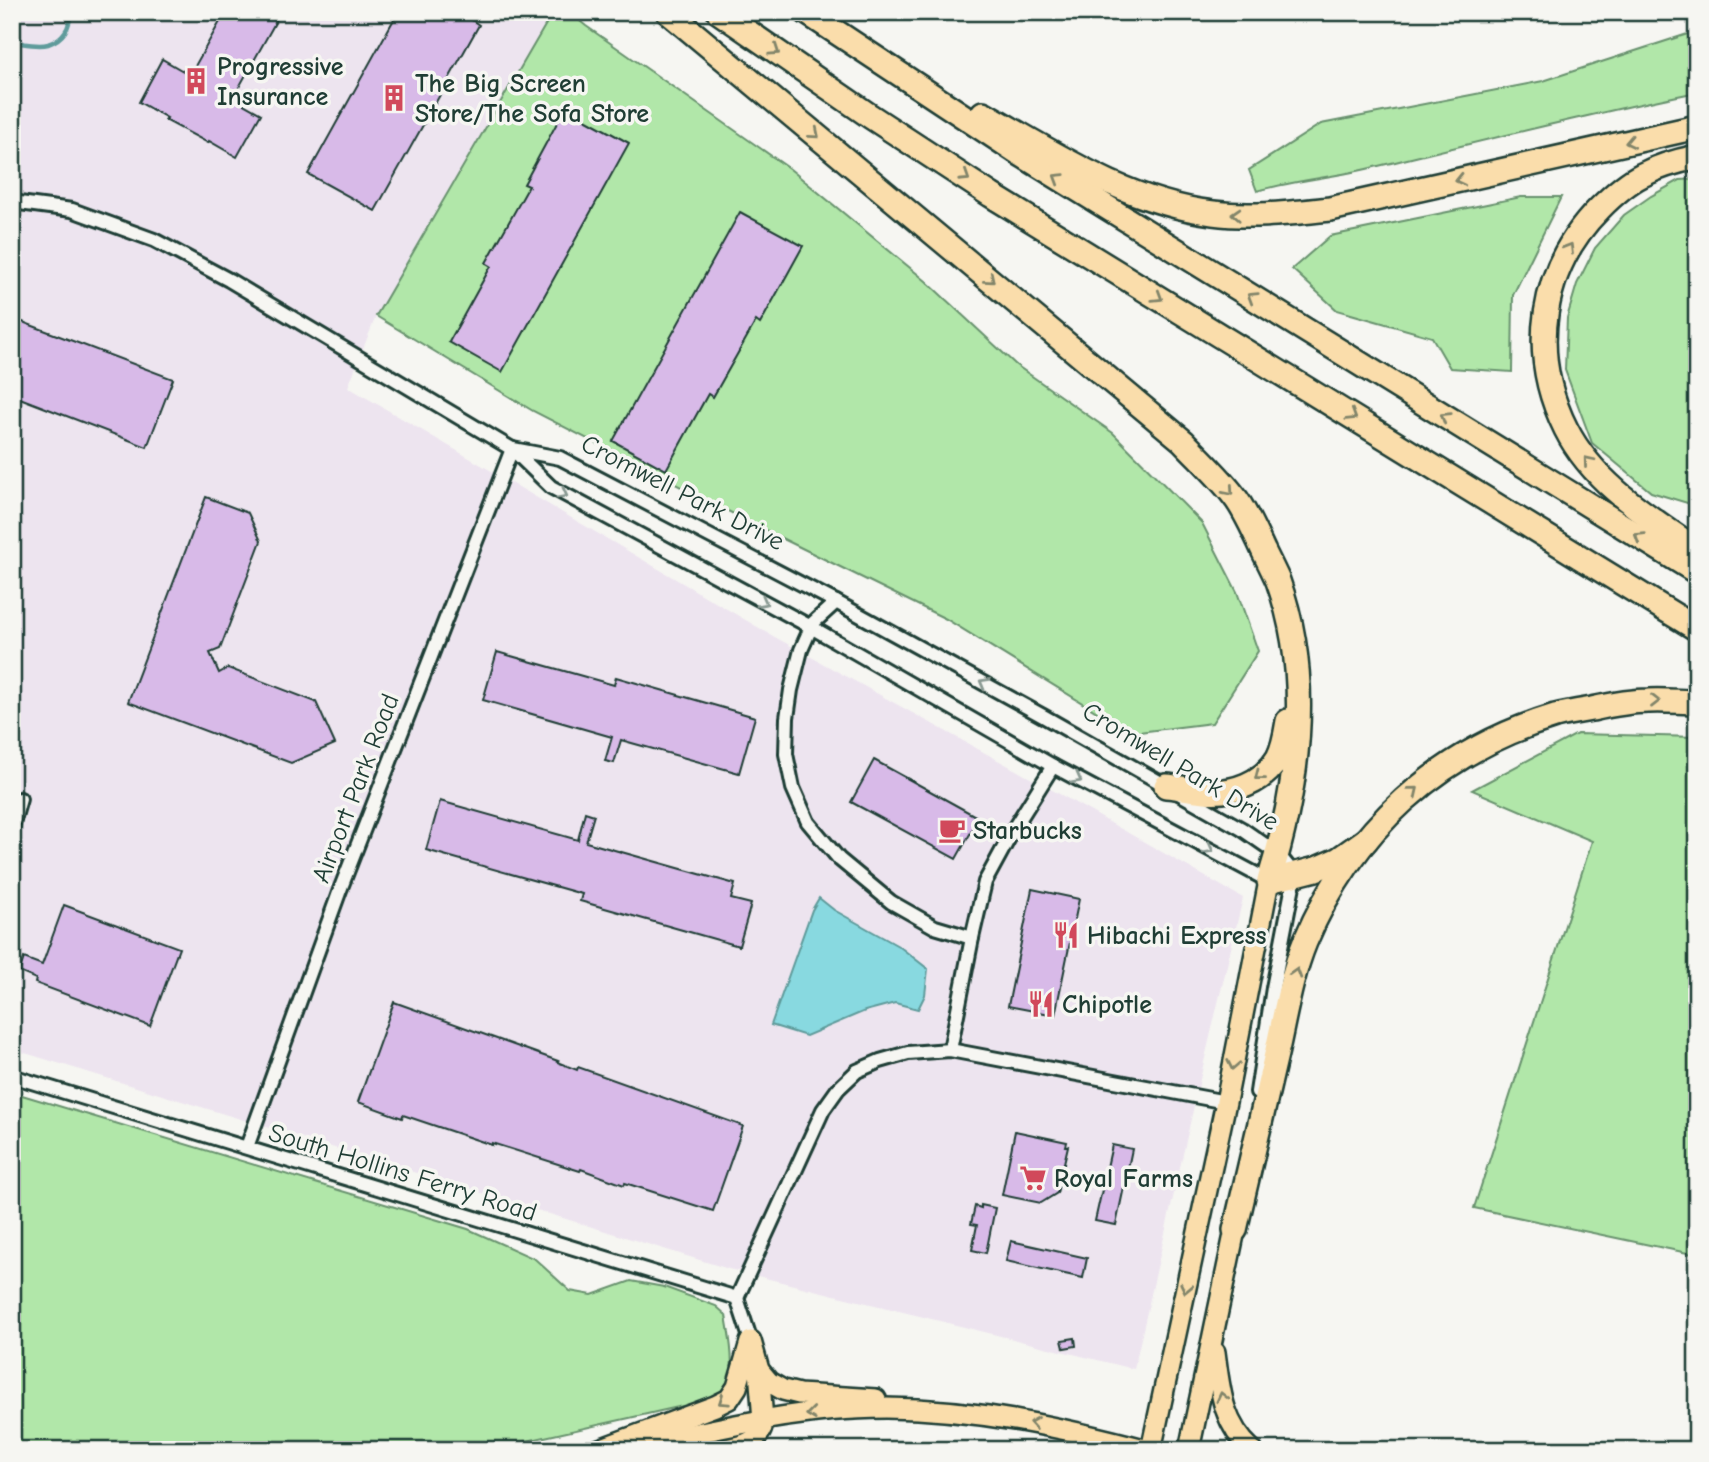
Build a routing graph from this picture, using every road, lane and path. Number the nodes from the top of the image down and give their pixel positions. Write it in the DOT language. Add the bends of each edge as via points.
graph roads {
  1 [pos="668,12"];
  2 [pos="719,12"];
  3 [pos="807,12"];
  4 [pos="1697,127"];
  5 [pos="1697,157"];
  6 [pos="12,202"];
  7 [pos="512,449"];
  8 [pos="1697,550"];
  9 [pos="1697,572"];
  10 [pos="836,603"];
  11 [pos="811,627"];
  12 [pos="1697,629"];
  13 [pos="1297,669"];
  14 [pos="1697,702"];
  15 [pos="1053,766"];
  16 [pos="1166,786"];
  17 [pos="20,799"];
  18 [pos="12,827"];
  19 [pos="1366,840"];
  20 [pos="1278,854"];
  21 [pos="1295,875"];
  22 [pos="1269,881"];
  23 [pos="972,938"];
  24 [pos="950,1050"];
  25 [pos="12,1076"];
  26 [pos="1226,1102"];
  27 [pos="247,1147"];
  28 [pos="1235,1230"];
  29 [pos="737,1298"];
  30 [pos="1213,1336"];
  31 [pos="751,1341"];
  32 [pos="759,1370"];
  33 [pos="953,1412"];
  34 [pos="763,1420"];
  35 [pos="597,1450"];
  36 [pos="619,1450"];
  37 [pos="722,1450"];
  38 [pos="1150,1450"];
  39 [pos="1189,1450"];
  40 [pos="1252,1450"];
  1 -- 13 [label="highway, one-way" via="1184,441 1237,500 1257,536 1278,581"];
  2 -- 12 [label="highway, one-way" via="992,195"];
  4 -- 3 [label="highway, one-way" via="1330,209 1213,213 1160,202 1099,179"];
  9 -- 3 [label="highway, one-way" via="1019,153"];
  8 -- 5 [label="highway, one-way" via="1632,505 1584,457 1556,404 1544,348 1544,317 1552,285 1586,222 1639,176"];
  6 -- 7 [label="street, Cromwell Park Drive" via="72,210 154,240"];
  7 -- 10 [label="street, Cromwell Park Drive" via="560,458"];
  7 -- 11 [label="street, Cromwell Park Drive, one-way" via="551,487"];
  7 -- 27 [label="street, Airport Park Road" via="340,890"];
  10 -- 11 [label="street"];
  16 -- 10 [label="street, Cromwell Park Drive, one-way"];
  11 -- 15 [label="street, Cromwell Park Drive"];
  11 -- 23 [label="street" via="791,690 786,754 793,788 808,822 839,859 891,902 936,927"];
  13 -- 16 [label="highway, one-way" via="1285,740 1266,771 1240,788 1222,791"];
  13 -- 20 [label="highway" via="1297,749"];
  19 -- 14 [label="highway, one-way" via="1433,776 1514,731 1557,716 1613,705"];
  15 -- 22 [label="street, Cromwell Park Drive, one-way"];
  15 -- 23 [label="street" via="985,882"];
  16 -- 20 [label="street, Cromwell Park Drive"];
  17 -- 18 [label="street"];
  19 -- 21 [label="highway" via="1339,859"];
  28 -- 19 [label="highway, one-way" via="1304,944 1342,872"];
  20 -- 21 [label="street, Cromwell Park Drive"];
  20 -- 22 [label="highway"];
  21 -- 22 [label="highway"];
  21 -- 28 [label="street"];
  22 -- 26 [label="main road, one-way"];
  23 -- 24 [label="street"];
  24 -- 26 [label="street"];
  24 -- 29 [label="street" via="908,1053 880,1061 857,1071 838,1089 815,1124"];
  25 -- 27 [label="street, South Hollins Ferry Road"];
  26 -- 38 [label="main road, one-way"];
  27 -- 29 [label="street, South Hollins Ferry Road"];
  28 -- 30 [label="main road"];
  29 -- 31 [label="street"];
  30 -- 39 [label="main road"];
  40 -- 30 [label="main road, one-way" via="1234,1429 1222,1401"];
  31 -- 32 [label="main road"];
  31 -- 35 [label="main road, one-way" via="729,1399"];
  32 -- 33 [label="main road" via="769,1382 800,1394 883,1399"];
  32 -- 34 [label="main road"];
  33 -- 34 [label="main road, one-way" via="885,1408"];
  38 -- 33 [label="main road, one-way" via="1038,1423"];
  34 -- 36 [label="main road"];
  34 -- 37 [label="main road" via="752,1441"];
}
